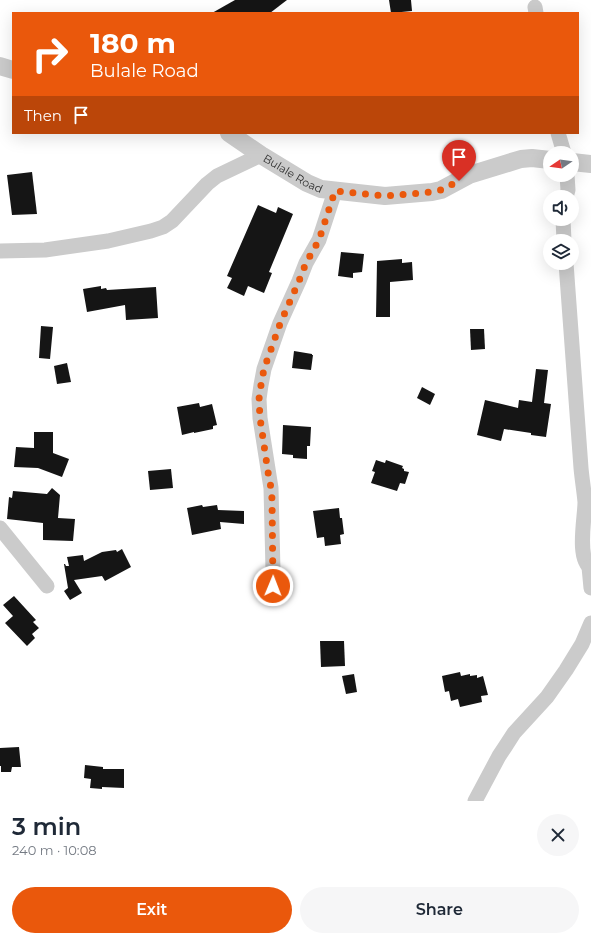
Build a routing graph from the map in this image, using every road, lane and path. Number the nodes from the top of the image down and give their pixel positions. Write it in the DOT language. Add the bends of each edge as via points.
graph roads {
  1 [pos="0,66"];
  2 [pos="12,70"];
  3 [pos="230,134"];
  4 [pos="558,134"];
  5 [pos="562,146"];
  6 [pos="261,155"];
  7 [pos="543,159"];
  8 [pos="579,163"];
  9 [pos="591,164"];
  10 [pos="335,191"];
  11 [pos="0,251"];
  12 [pos="567,270"];
  13 [pos="584,423"];
  14 [pos="0,528"];
  15 [pos="590,567"];
  16 [pos="47,586"];
  17 [pos="273,586"];
  18 [pos="591,588"];
  19 [pos="591,623"];
  20 [pos="475,801"];
  1 -- 2 [label="street"];
  3 -- 6 [label="street, Bulale Road"];
  4 -- 5 [label="street"];
  6 -- 10 [label="street, Bulale Road" via="307,183"];
  6 -- 11 [label="street" via="217,176 163,227 100,242 45,250"];
  7 -- 10 [label="street, Bulale Road" via="532,158 508,162 469,175 432,192 385,196"];
  8 -- 9 [label="street"];
  10 -- 17 [label="street" via="319,240 306,263 280,324 261,385 260,418 272,499"];
  12 -- 13 [label="street"];
  13 -- 15 [label="street" via="585,504 582,544 584,558"];
  14 -- 16 [label="street"];
  15 -- 18 [label="street"];
  19 -- 20 [label="street" via="582,644 559,681 514,733"];
}
